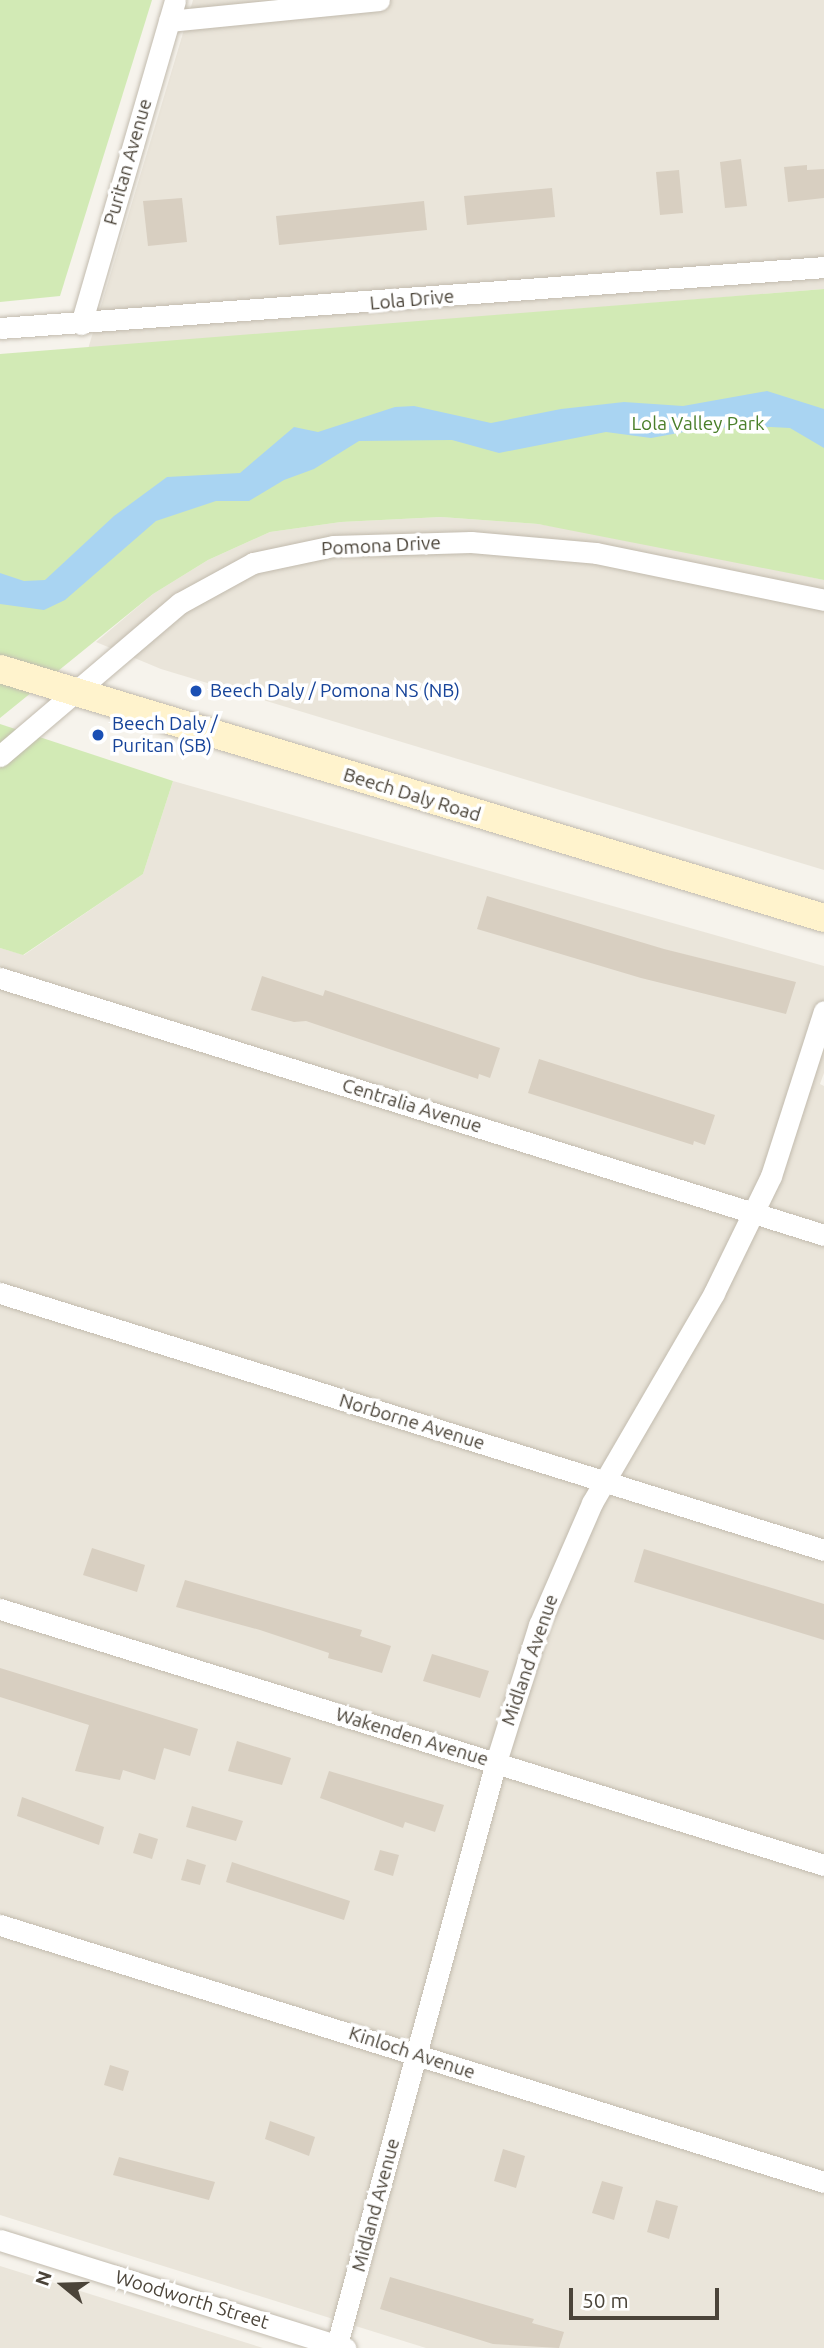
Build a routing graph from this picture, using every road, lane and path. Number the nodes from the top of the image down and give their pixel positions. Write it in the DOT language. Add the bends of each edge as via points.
graph roads {
  1 [pos="176,0"];
  2 [pos="379,0"];
  3 [pos="169,21"];
  4 [pos="824,267"];
  5 [pos="81,324"];
  6 [pos="0,328"];
  7 [pos="824,600"];
  8 [pos="0,669"];
  9 [pos="75,693"];
  10 [pos="0,756"];
  11 [pos="824,918"];
  12 [pos="0,978"];
  13 [pos="824,1011"];
  14 [pos="752,1213"];
  15 [pos="824,1235"];
  16 [pos="0,1293"];
  17 [pos="604,1482"];
  18 [pos="824,1550"];
  19 [pos="0,1609"];
  20 [pos="496,1762"];
  21 [pos="824,1865"];
  22 [pos="0,1925"];
  23 [pos="417,2055"];
  24 [pos="824,2182"];
  25 [pos="0,2240"];
  26 [pos="340,2347"];
  1 -- 3 [label="street, Puritan Avenue"];
  2 -- 3 [label="street"];
  3 -- 5 [label="street, Puritan Avenue"];
  4 -- 5 [label="street, Lola Drive"];
  5 -- 6 [label="street, Lola Drive"];
  7 -- 9 [label="street, Pomona Drive" via="596,553 471,542 333,545 253,563 227,574 180,603"];
  8 -- 9 [label="main road, Beech Daly Road"];
  9 -- 10 [label="street, Pomona Drive"];
  9 -- 11 [label="main road, Beech Daly Road"];
  12 -- 14 [label="street, Centralia Avenue"];
  13 -- 14 [label="street, Midland Avenue" via="786,1132"];
  14 -- 15 [label="street, Centralia Avenue"];
  14 -- 17 [label="street, Midland Avenue" via="714,1293"];
  16 -- 17 [label="street, Norborne Avenue"];
  17 -- 18 [label="street, Norborne Avenue"];
  17 -- 20 [label="street, Midland Avenue" via="540,1625"];
  19 -- 20 [label="street, Wakenden Avenue"];
  20 -- 21 [label="street, Wakenden Avenue"];
  20 -- 23 [label="street, Midland Avenue"];
  22 -- 23 [label="street, Kinloch Avenue"];
  23 -- 24 [label="street, Kinloch Avenue"];
  23 -- 26 [label="street, Midland Avenue"];
  25 -- 26 [label="street, Woodworth Street"];
}
